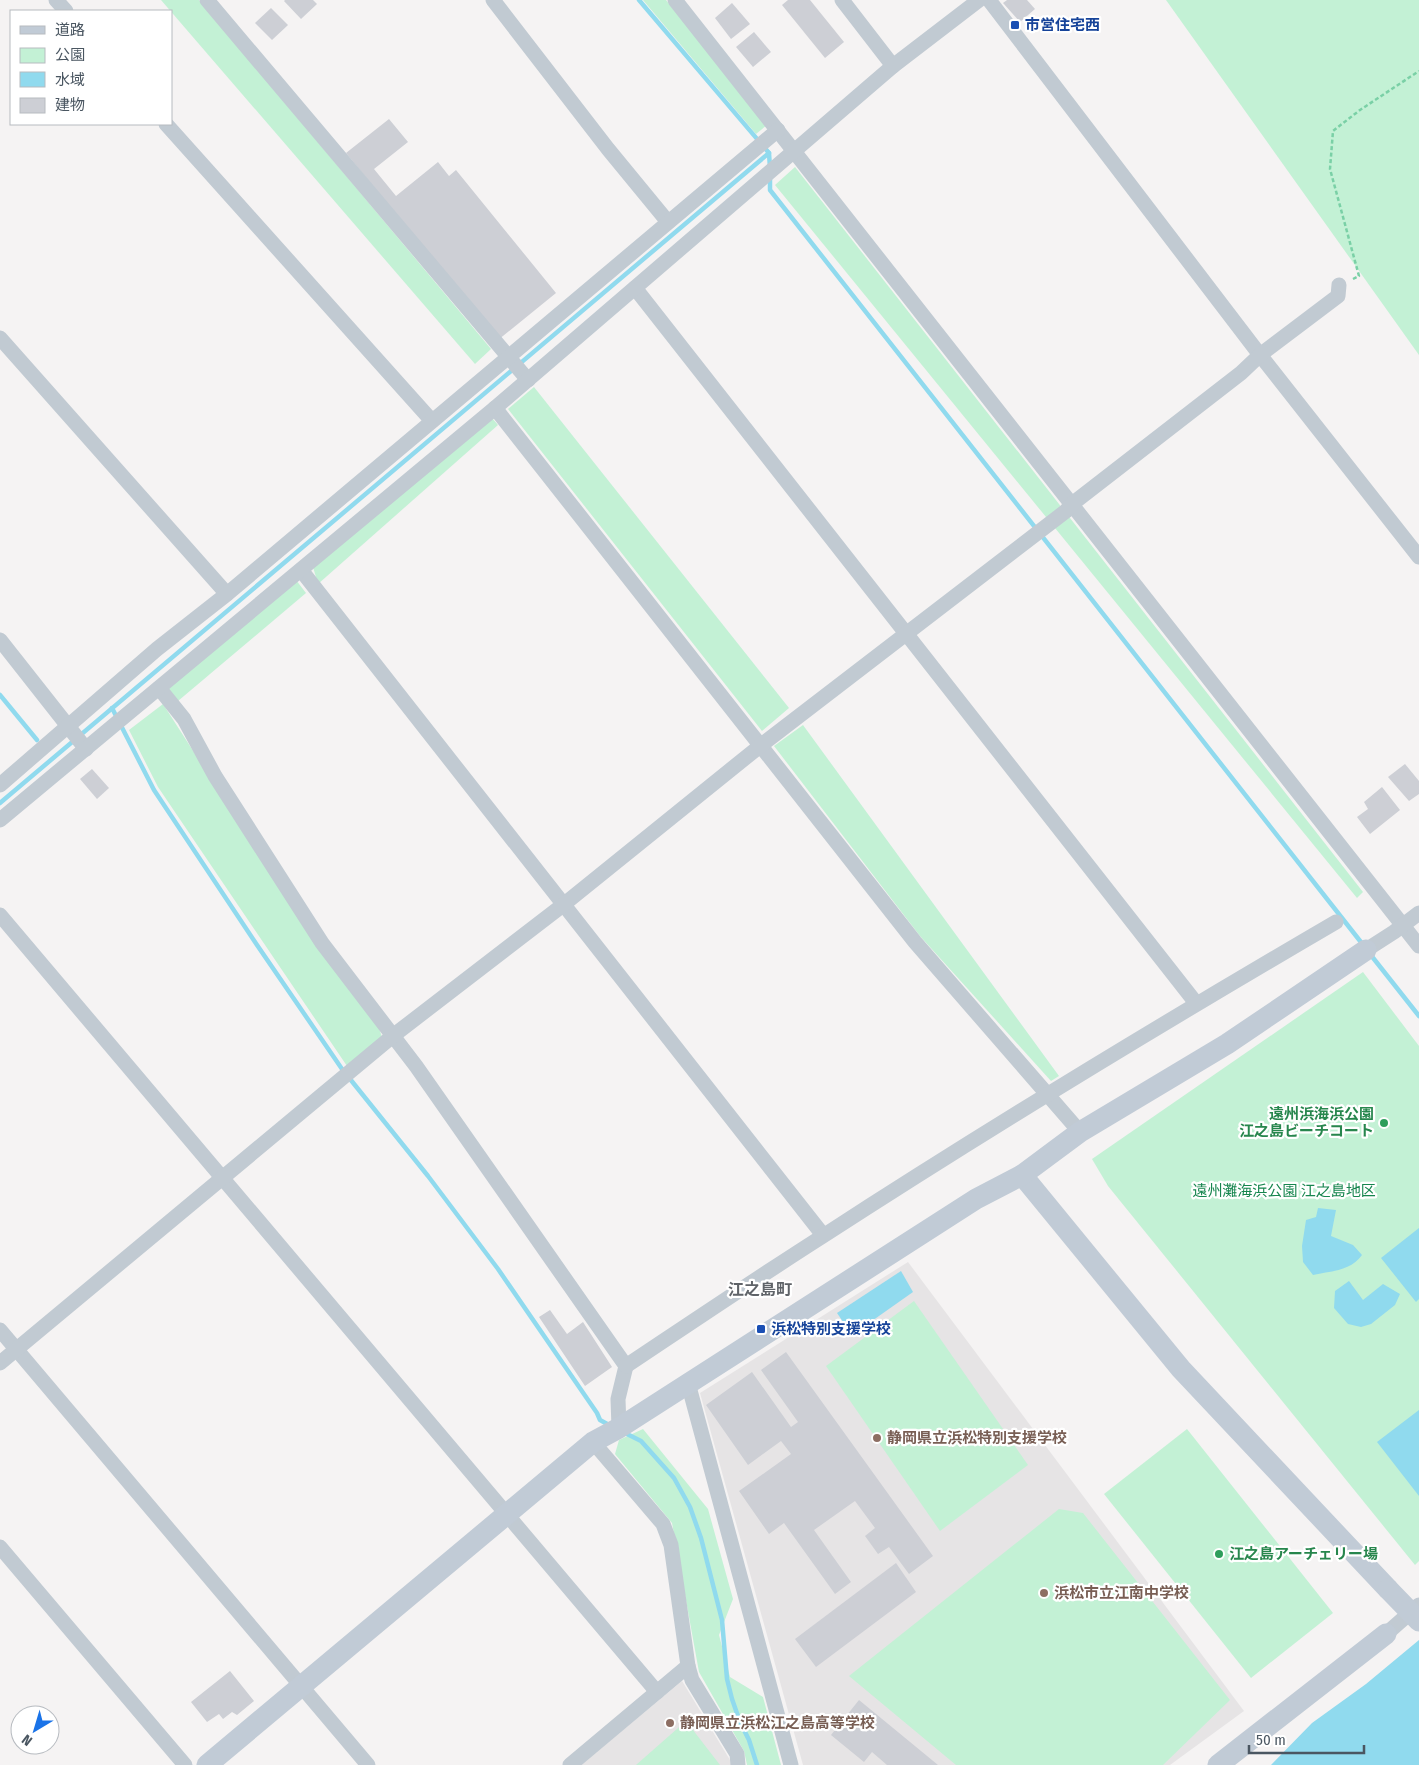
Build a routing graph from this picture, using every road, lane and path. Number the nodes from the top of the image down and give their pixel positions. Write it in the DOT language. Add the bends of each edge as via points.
graph roads {
  1 [pos="56,0"];
  2 [pos="207,0"];
  3 [pos="493,0"];
  4 [pos="675,0"];
  5 [pos="842,0"];
  6 [pos="980,0"];
  7 [pos="989,0"];
  8 [pos="65,10"];
  9 [pos="893,66"];
  10 [pos="1419,71"];
  11 [pos="167,125"];
  12 [pos="778,130"];
  13 [pos="794,151"];
  14 [pos="668,222"];
  15 [pos="1339,285"];
  16 [pos="635,288"];
  17 [pos="0,338"];
  18 [pos="1260,355"];
  19 [pos="508,357"];
  20 [pos="528,380"];
  21 [pos="495,408"];
  22 [pos="432,421"];
  23 [pos="1069,508"];
  24 [pos="1419,556"];
  25 [pos="301,570"];
  26 [pos="227,594"];
  27 [pos="906,633"];
  28 [pos="0,640"];
  29 [pos="159,688"];
  30 [pos="77,738"];
  31 [pos="760,746"];
  32 [pos="0,785"];
  33 [pos="0,820"];
  34 [pos="563,905"];
  35 [pos="1419,913"];
  36 [pos="0,915"];
  37 [pos="1336,922"];
  38 [pos="1398,929"];
  39 [pos="1419,946"];
  40 [pos="1366,950"];
  41 [pos="1196,1004"];
  42 [pos="394,1035"];
  43 [pos="1048,1094"];
  44 [pos="1080,1132"];
  45 [pos="1022,1175"];
  46 [pos="222,1178"];
  47 [pos="823,1236"];
  48 [pos="0,1330"];
  49 [pos="17,1349"];
  50 [pos="0,1363"];
  51 [pos="626,1366"];
  52 [pos="688,1383"];
  53 [pos="619,1428"];
  54 [pos="593,1442"];
  55 [pos="506,1514"];
  56 [pos="0,1547"];
  57 [pos="1419,1605"];
  58 [pos="1419,1621"];
  59 [pos="1386,1634"];
  60 [pos="688,1666"];
  61 [pos="302,1686"];
  62 [pos="657,1692"];
  63 [pos="185,1765"];
  64 [pos="207,1765"];
  65 [pos="368,1765"];
  66 [pos="570,1765"];
  67 [pos="738,1765"];
  68 [pos="791,1765"];
  69 [pos="1218,1765"];
  1 -- 8 [label="street"];
  2 -- 19 [label="street"];
  3 -- 14 [label="street"];
  4 -- 12 [label="street"];
  5 -- 9 [label="street"];
  6 -- 9 [label="street"];
  7 -- 18 [label="street"];
  9 -- 13 [label="street"];
  10 -- 15 [label="path" via="1333,131 1330,170 1359,276"];
  11 -- 22 [label="street"];
  12 -- 13 [label="street"];
  12 -- 14 [label="street"];
  13 -- 16 [label="street"];
  13 -- 23 [label="street"];
  14 -- 19 [label="street"];
  15 -- 18 [label="street" via="1338,296"];
  16 -- 20 [label="street"];
  16 -- 27 [label="street"];
  17 -- 26 [label="street"];
  18 -- 23 [label="street"];
  18 -- 24 [label="street"];
  19 -- 20 [label="street"];
  19 -- 22 [label="street"];
  20 -- 21 [label="street"];
  21 -- 25 [label="street"];
  21 -- 31 [label="street"];
  22 -- 26 [label="street"];
  23 -- 27 [label="street"];
  23 -- 38 [label="street"];
  25 -- 29 [label="street"];
  25 -- 34 [label="street"];
  26 -- 30 [label="street" via="157,649"];
  27 -- 31 [label="street"];
  27 -- 41 [label="street"];
  28 -- 30 [label="street"];
  29 -- 30 [label="street"];
  29 -- 42 [label="street" via="184,719 219,782 322,943"];
  30 -- 32 [label="street"];
  30 -- 33 [label="street"];
  31 -- 34 [label="street"];
  31 -- 43 [label="street" via="915,942"];
  34 -- 42 [label="street"];
  34 -- 47 [label="street"];
  35 -- 38 [label="street"];
  36 -- 46 [label="street"];
  37 -- 41 [label="street"];
  38 -- 39 [label="street"];
  38 -- 40 [label="street"];
  40 -- 44 [label="street" via="1227,1044"];
  41 -- 43 [label="street"];
  42 -- 46 [label="street"];
  42 -- 51 [label="street"];
  43 -- 44 [label="street"];
  43 -- 47 [label="street"];
  44 -- 45 [label="street"];
  45 -- 52 [label="street" via="976,1199"];
  45 -- 58 [label="street, bridge" via="1181,1369"];
  46 -- 49 [label="street"];
  46 -- 55 [label="street"];
  47 -- 51 [label="street"];
  48 -- 49 [label="street"];
  49 -- 50 [label="street"];
  49 -- 61 [label="street"];
  51 -- 53 [label="street" via="618,1399"];
  52 -- 53 [label="street"];
  52 -- 68 [label="street"];
  53 -- 54 [label="street"];
  54 -- 55 [label="street"];
  54 -- 60 [label="street" via="663,1524 671,1545"];
  55 -- 61 [label="street"];
  55 -- 62 [label="street"];
  56 -- 63 [label="street"];
  57 -- 59 [label="street"];
  59 -- 69 [label="street"];
  60 -- 62 [label="street"];
  60 -- 67 [label="street" via="692,1680 737,1754"];
  61 -- 64 [label="street"];
  61 -- 65 [label="street"];
  62 -- 66 [label="street"];
}
